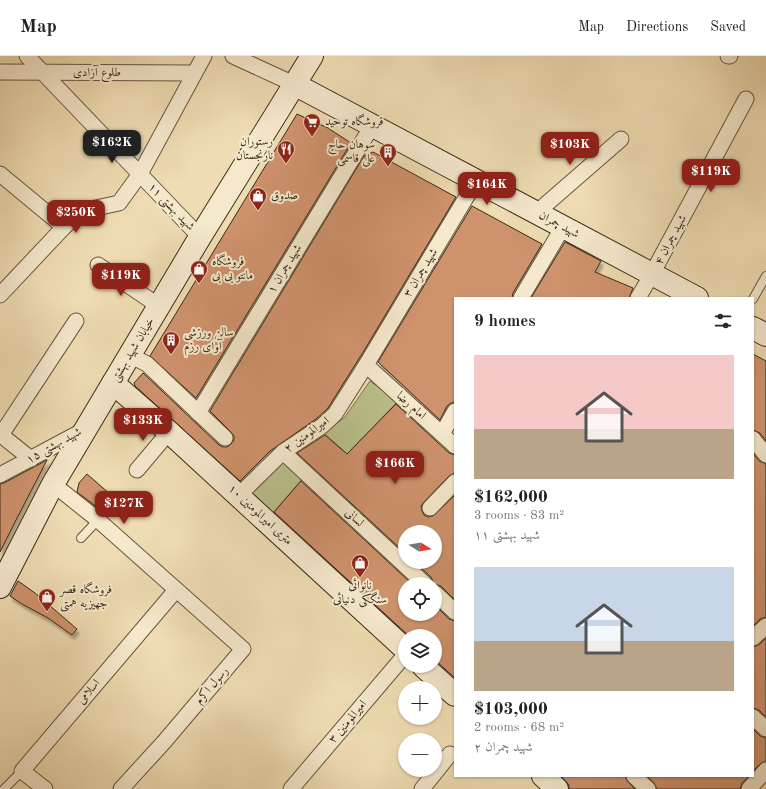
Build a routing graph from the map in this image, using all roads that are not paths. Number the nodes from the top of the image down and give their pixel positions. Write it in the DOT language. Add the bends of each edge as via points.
graph roads {
  1 [pos="27,56"];
  2 [pos="204,56"];
  3 [pos="233,56"];
  4 [pos="312,56"];
  5 [pos="0,72"];
  6 [pos="42,72"];
  7 [pos="194,73"];
  8 [pos="294,84"];
  9 [pos="746,99"];
  10 [pos="372,126"];
  11 [pos="621,139"];
  12 [pos="0,174"];
  13 [pos="140,174"];
  14 [pos="476,181"];
  15 [pos="536,213"];
  16 [pos="64,227"];
  17 [pos="563,227"];
  18 [pos="200,237"];
  19 [pos="98,265"];
  20 [pos="652,274"];
  21 [pos="766,276"];
  22 [pos="0,295"];
  23 [pos="522,297"];
  24 [pos="639,297"];
  25 [pos="695,297"];
  26 [pos="754,298"];
  27 [pos="159,306"];
  28 [pos="76,321"];
  29 [pos="754,329"];
  30 [pos="766,335"];
  31 [pos="129,355"];
  32 [pos="366,365"];
  33 [pos="113,383"];
  34 [pos="198,413"];
  35 [pos="454,413"];
  36 [pos="86,428"];
  37 [pos="169,432"];
  38 [pos="442,434"];
  39 [pos="225,438"];
  40 [pos="754,440"];
  41 [pos="454,445"];
  42 [pos="283,452"];
  43 [pos="766,455"];
  44 [pos="31,459"];
  45 [pos="137,470"];
  46 [pos="0,475"];
  47 [pos="454,483"];
  48 [pos="53,484"];
  49 [pos="238,496"];
  50 [pos="430,508"];
  51 [pos="98,520"];
  52 [pos="82,538"];
  53 [pos="417,577"];
  54 [pos="0,587"];
  55 [pos="176,590"];
  56 [pos="442,600"];
  57 [pos="454,611"];
  58 [pos="766,626"];
  59 [pos="754,637"];
  60 [pos="398,643"];
  61 [pos="398,663"];
  62 [pos="431,673"];
  63 [pos="454,694"];
  64 [pos="754,718"];
  65 [pos="766,729"];
  66 [pos="450,754"];
  67 [pos="766,770"];
  68 [pos="22,771"];
  69 [pos="544,777"];
  70 [pos="635,777"];
  71 [pos="4,789"];
  72 [pos="45,789"];
  73 [pos="121,789"];
  74 [pos="291,789"];
  75 [pos="422,789"];
  76 [pos="557,789"];
  77 [pos="648,789"];
  78 [pos="749,789"];
  1 -- 6 [label="street, شهید بهشتی ۱۱"];
  2 -- 7 [label="street"];
  3 -- 8 [label="street"];
  4 -- 8 [label="street, خیابان شهید بهشتی"];
  5 -- 6 [label="street, طلوع آزادی"];
  6 -- 7 [label="street, طلوع آزادی"];
  6 -- 13 [label="street, شهید بهشتی ۱۱"];
  7 -- 13 [label="street"];
  8 -- 10 [label="street, شهید چمران"];
  8 -- 18 [label="street, خیابان شهید بهشتی"];
  9 -- 20 [label="street, شهید چمران ۴"];
  10 -- 14 [label="street, شهید چمران"];
  10 -- 34 [label="street, شهید چمران ۱"];
  11 -- 15 [label="street"];
  12 -- 16 [label="street"];
  13 -- 16 [label="street" via="120,203 82,211"];
  13 -- 18 [label="street, شهید بهشتی ۱۱"];
  14 -- 15 [label="street, شهید چمران"];
  14 -- 32 [label="street, شهید چمران ۳"];
  15 -- 17 [label="street, شهید چمران"];
  16 -- 22 [label="street"];
  17 -- 20 [label="street, شهید چمران"];
  17 -- 23 [label="street"];
  18 -- 27 [label="street, خیابان شهید بهشتی"];
  19 -- 27 [label="street"];
  20 -- 24 [label="street, شهید چمران ۴"];
  20 -- 25 [label="street, شهید چمران"];
  21 -- 26 [label="lane"];
  27 -- 31 [label="street, خیابان شهید بهشتی"];
  28 -- 44 [label="street" via="1,435"];
  29 -- 30 [label="street"];
  31 -- 33 [label="street, خیابان شهید بهشتی"];
  31 -- 34 [label="street" via="147,364"];
  32 -- 38 [label="street, امام رضا"];
  32 -- 42 [label="street, امیرالمومنین ۲" via="335,414 322,426"];
  33 -- 36 [label="street, خیابان شهید بهشتی"];
  33 -- 37 [label="street, ۱۰ متری امیرالمومنین"];
  34 -- 39 [label="street"];
  35 -- 38 [label="street"];
  36 -- 44 [label="street, شهید بهشتی ۱۵"];
  36 -- 48 [label="street, خیابان شهید بهشتی"];
  37 -- 45 [label="street"];
  37 -- 49 [label="street, ۱۰ متری امیرالمومنین"];
  38 -- 41 [label="street, امام رضا"];
  40 -- 43 [label="street"];
  42 -- 49 [label="street, امیرالمومنین ۲"];
  42 -- 53 [label="street, لسانی"];
  44 -- 46 [label="street, شهید بهشتی ۱۵"];
  47 -- 50 [label="street"];
  48 -- 51 [label="street"];
  48 -- 54 [label="street, خیابان شهید بهشتی"];
  49 -- 60 [label="street, ۱۰ متری امیرالمومنین"];
  51 -- 52 [label="lane"];
  51 -- 55 [label="street"];
  55 -- 68 [label="street, اسلامی"];
  55 -- 73 [label="street, رسول اکرم" via="243,648"];
  56 -- 57 [label="street"];
  58 -- 59 [label="street"];
  61 -- 74 [label="street, امیرالمومنین ۳"];
  62 -- 63 [label="street"];
  64 -- 65 [label="street"];
  66 -- 75 [label="street"];
  67 -- 78 [label="street"];
  68 -- 71 [label="lane"];
  68 -- 72 [label="street"];
  69 -- 76 [label="street"];
  70 -- 77 [label="street"];
}
